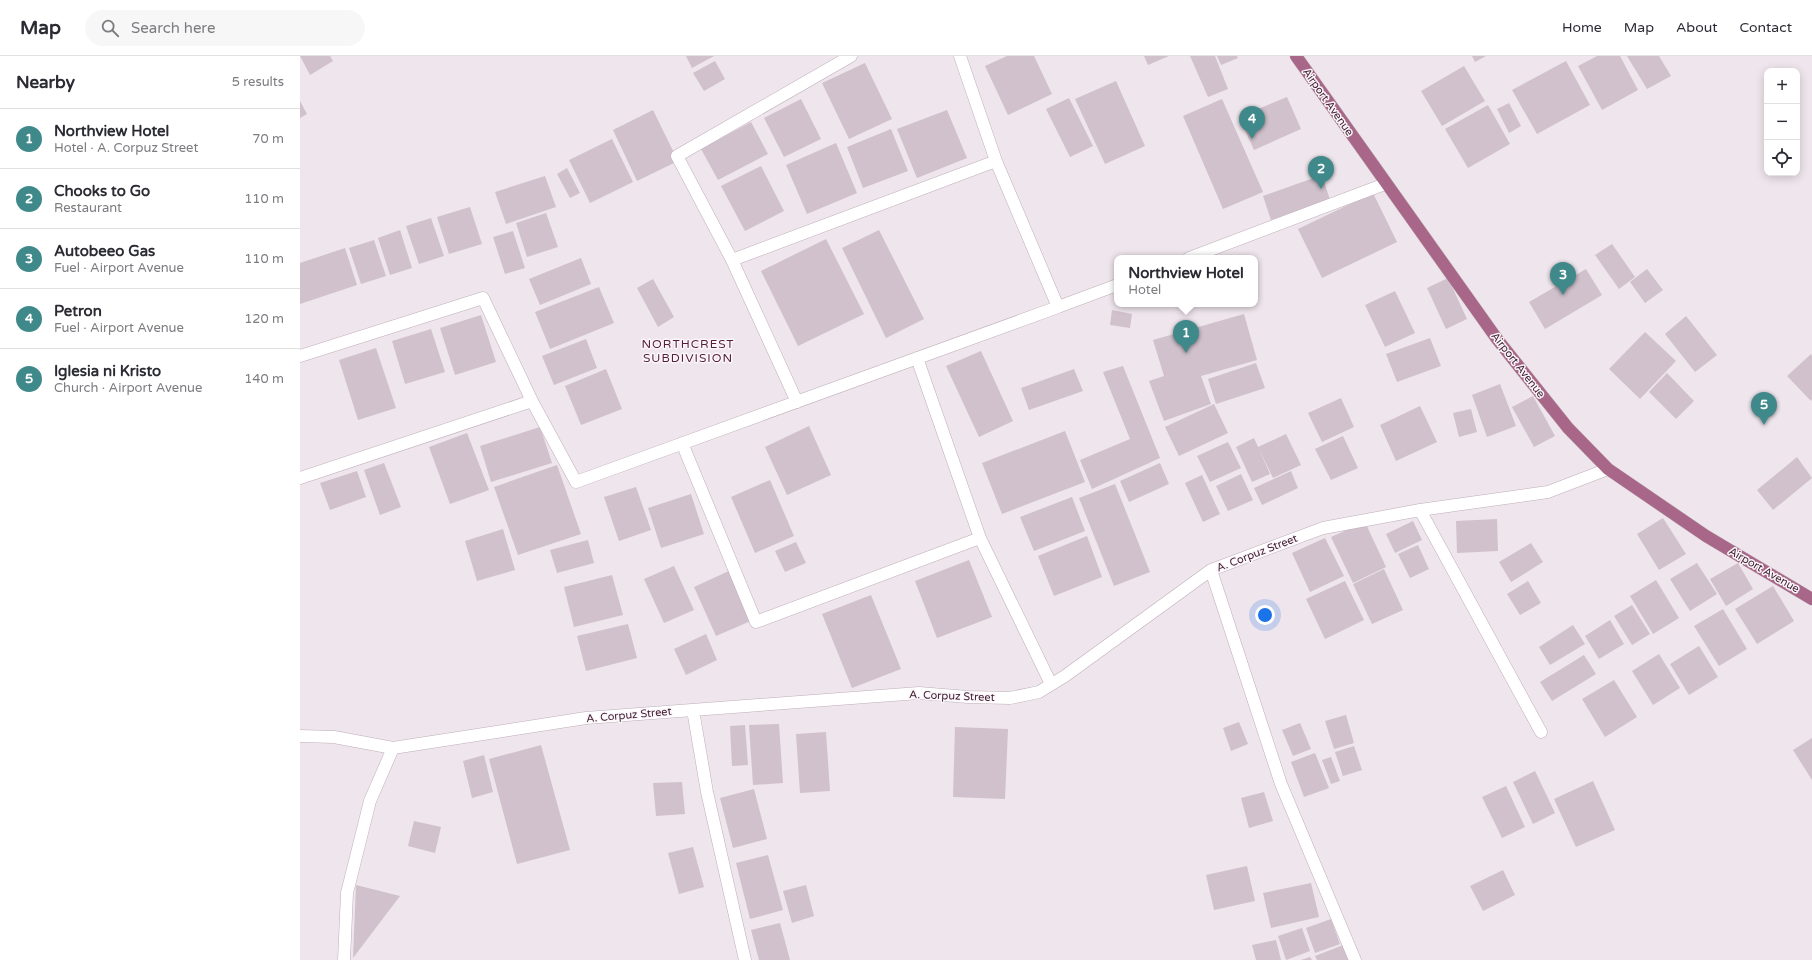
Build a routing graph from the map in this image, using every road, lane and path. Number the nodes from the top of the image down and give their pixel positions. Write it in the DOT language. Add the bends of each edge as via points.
graph roads {
  1 [pos="851,56"];
  2 [pos="960,56"];
  3 [pos="1296,56"];
  4 [pos="996,161"];
  5 [pos="1385,184"];
  6 [pos="1197,255"];
  7 [pos="732,260"];
  8 [pos="1114,286"];
  9 [pos="1058,307"];
  10 [pos="300,356"];
  11 [pos="916,358"];
  12 [pos="532,401"];
  13 [pos="797,402"];
  14 [pos="682,443"];
  15 [pos="1608,469"];
  16 [pos="300,478"];
  17 [pos="1420,510"];
  18 [pos="980,538"];
  19 [pos="1210,570"];
  20 [pos="1812,599"];
  21 [pos="1051,684"];
  22 [pos="693,710"];
  23 [pos="1541,732"];
  24 [pos="300,736"];
  25 [pos="393,748"];
  26 [pos="344,960"];
  27 [pos="745,960"];
  28 [pos="1355,960"];
  1 -- 7 [label="street" via="677,156"];
  2 -- 4 [label="street"];
  3 -- 5 [label="main road, Airport Avenue"];
  4 -- 7 [label="street"];
  4 -- 9 [label="street"];
  5 -- 6 [label="street"];
  5 -- 15 [label="main road, Airport Avenue" via="1497,339 1568,428"];
  7 -- 13 [label="street"];
  8 -- 9 [label="street"];
  9 -- 11 [label="street"];
  10 -- 12 [label="street" via="483,298"];
  11 -- 13 [label="street"];
  11 -- 18 [label="street"];
  12 -- 14 [label="street" via="576,482"];
  12 -- 16 [label="street"];
  13 -- 14 [label="street"];
  14 -- 18 [label="street" via="756,622"];
  15 -- 17 [label="street, A. Corpuz Street" via="1548,492"];
  15 -- 20 [label="main road, Airport Avenue" via="1706,536"];
  17 -- 19 [label="street, A. Corpuz Street" via="1323,528"];
  17 -- 23 [label="street"];
  18 -- 21 [label="street"];
  19 -- 21 [label="street, A. Corpuz Street"];
  19 -- 28 [label="street" via="1281,784"];
  21 -- 22 [label="street, A. Corpuz Street" via="1039,692 1010,698 919,693"];
  22 -- 25 [label="street, A. Corpuz Street" via="586,718"];
  22 -- 27 [label="street" via="707,792"];
  24 -- 25 [label="street, A. Corpuz Street" via="334,737"];
  25 -- 26 [label="street" via="370,801 347,893"];
}
